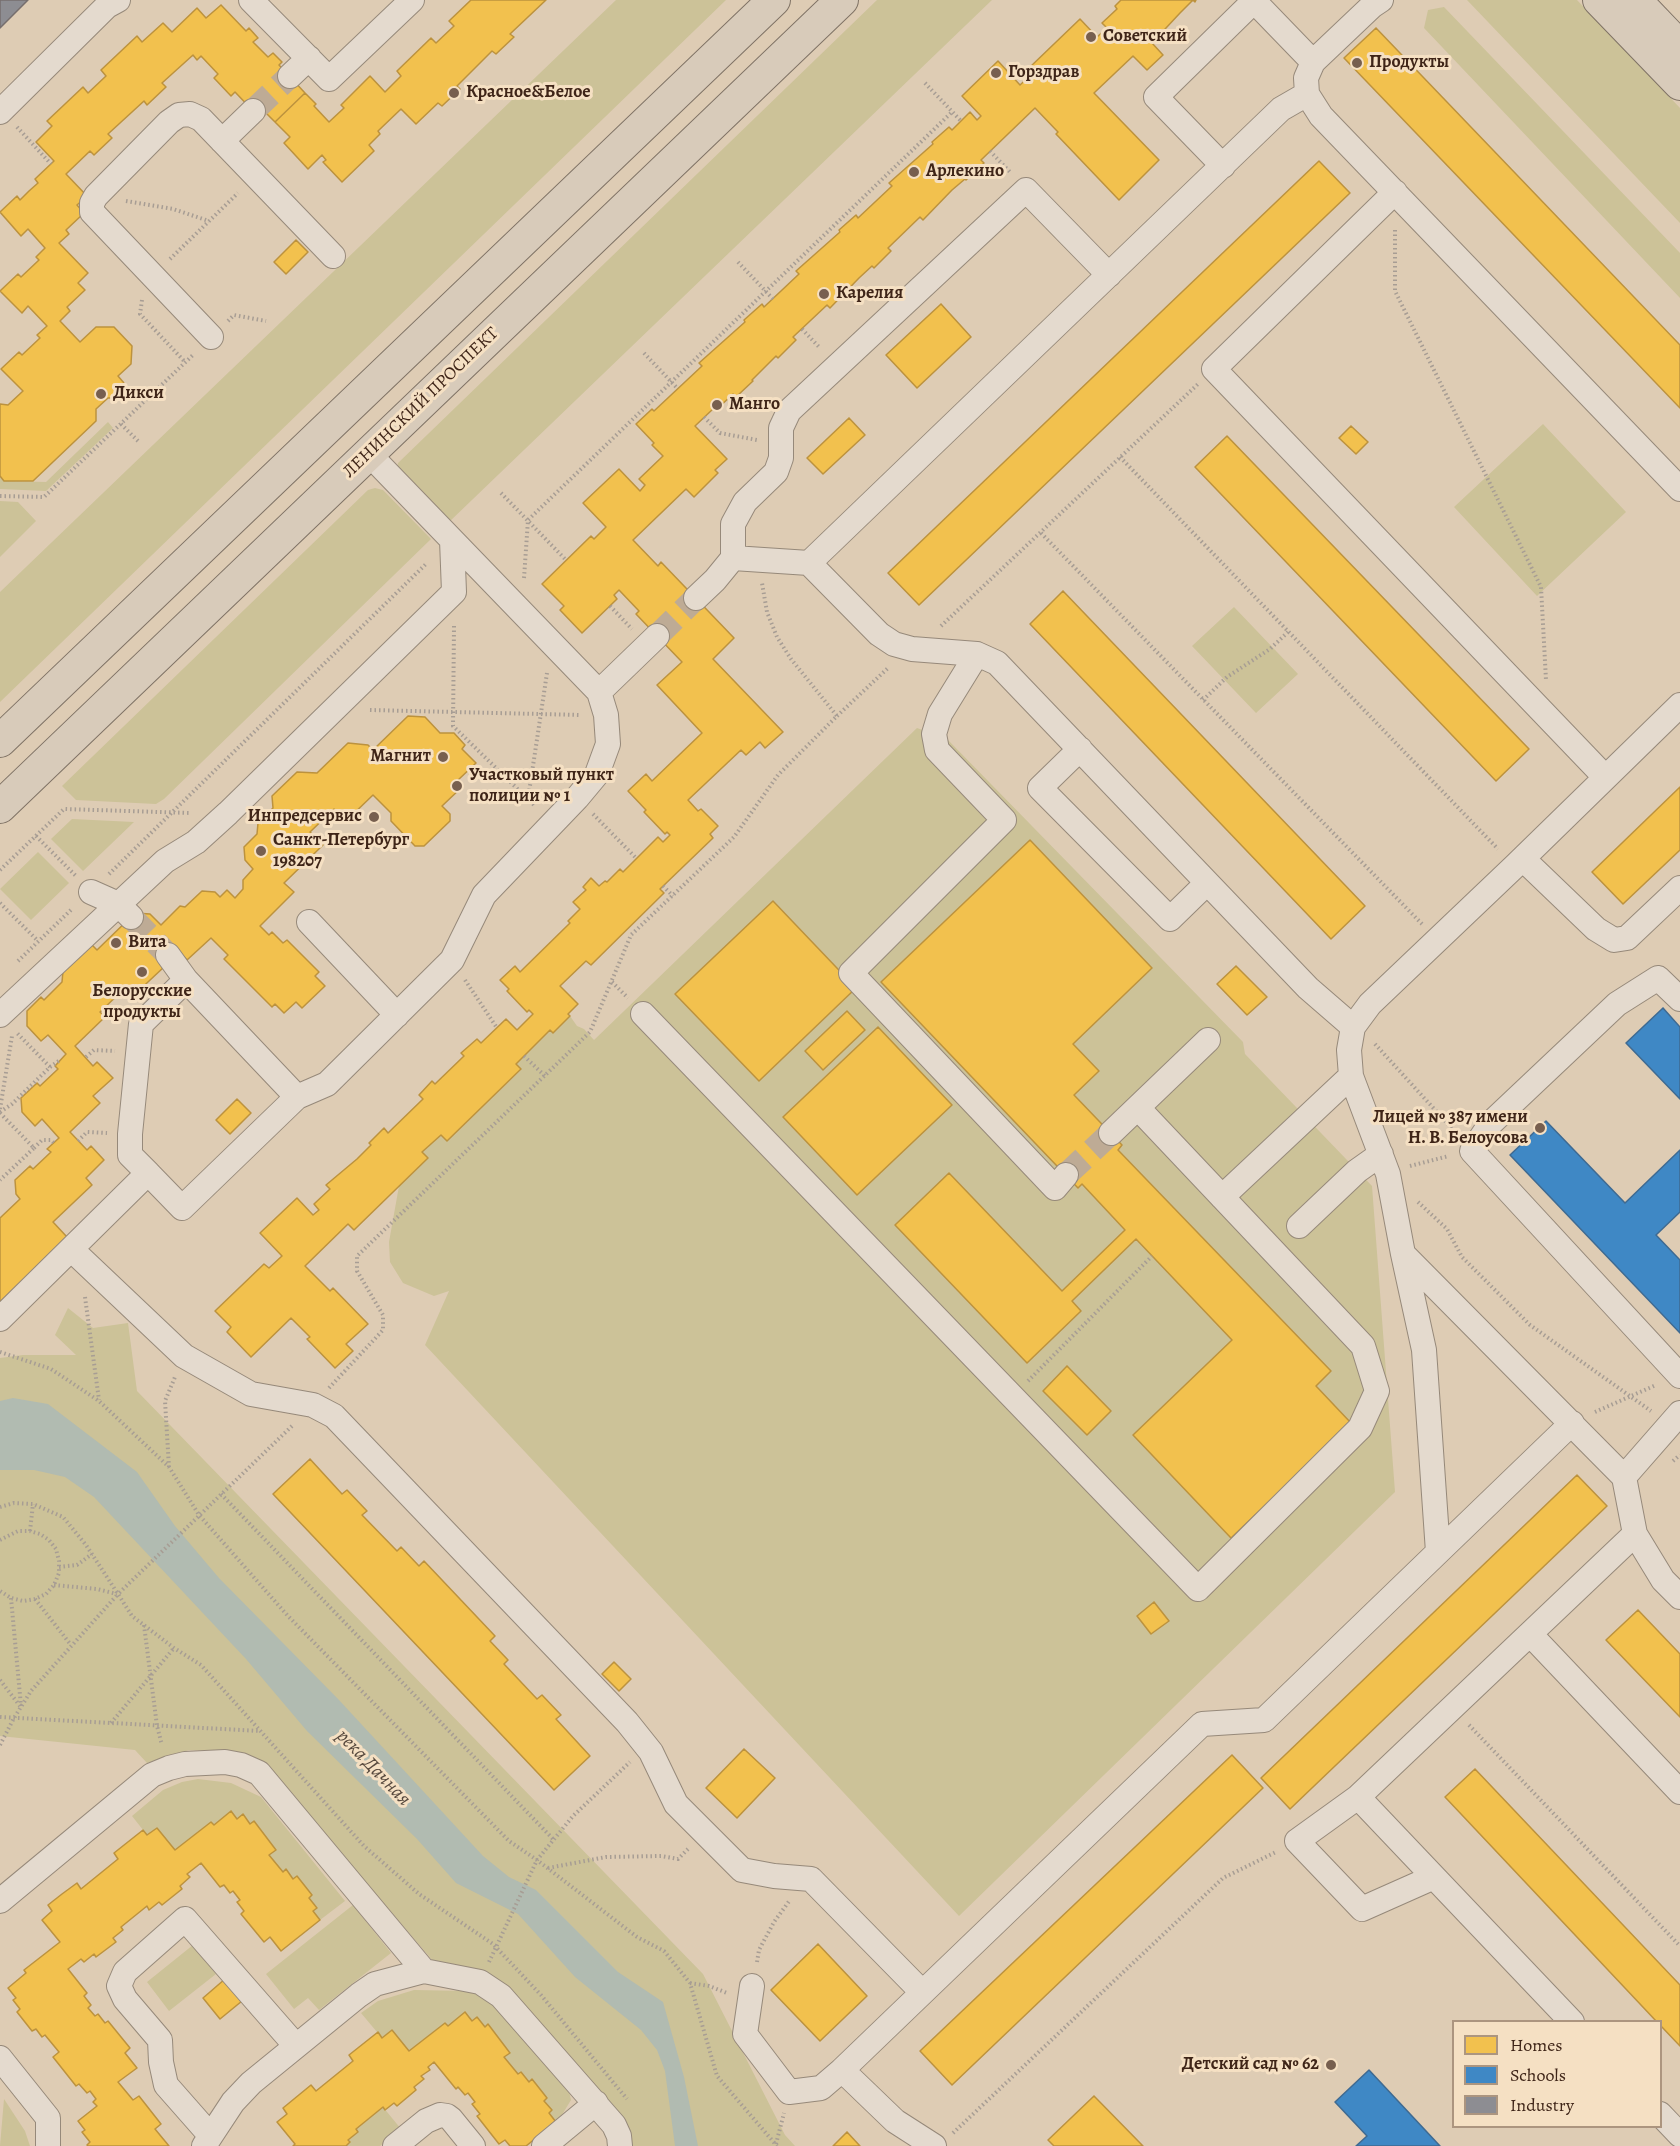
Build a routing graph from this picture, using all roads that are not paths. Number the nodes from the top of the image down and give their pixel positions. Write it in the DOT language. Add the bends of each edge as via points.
graph roads {
  1 [pos="118,0"];
  2 [pos="251,0"];
  3 [pos="412,0"];
  4 [pos="774,0"];
  5 [pos="842,0"];
  6 [pos="1381,0"];
  7 [pos="1599,0"];
  8 [pos="1635,0"];
  9 [pos="1680,47"];
  10 [pos="309,58"];
  11 [pos="1313,62"];
  12 [pos="290,76"];
  13 [pos="1680,84"];
  14 [pos="1307,94"];
  15 [pos="254,111"];
  16 [pos="1,112"];
  17 [pos="222,141"];
  18 [pos="1223,166"];
  19 [pos="1395,192"];
  20 [pos="333,256"];
  21 [pos="1109,275"];
  22 [pos="211,337"];
  23 [pos="368,453"];
  24 [pos="1680,489"];
  25 [pos="452,540"];
  26 [pos="733,558"];
  27 [pos="809,563"];
  28 [pos="696,598"];
  29 [pos="652,640"];
  30 [pos="977,654"];
  31 [pos="598,692"];
  32 [pos="1680,705"];
  33 [pos="0,741"];
  34 [pos="1080,749"];
  35 [pos="1605,777"];
  36 [pos="0,807"];
  37 [pos="1519,863"];
  38 [pos="1207,883"];
  39 [pos="1680,888"];
  40 [pos="91,892"];
  41 [pos="124,911"];
  42 [pos="309,922"];
  43 [pos="168,955"];
  44 [pos="186,980"];
  45 [pos="1680,999"];
  46 [pos="643,1014"];
  47 [pos="0,1015"];
  48 [pos="397,1015"];
  49 [pos="1353,1027"];
  50 [pos="1208,1040"];
  51 [pos="1351,1076"];
  52 [pos="297,1097"];
  53 [pos="1137,1108"];
  54 [pos="1111,1133"];
  55 [pos="1384,1164"];
  56 [pos="148,1173"];
  57 [pos="1066,1175"];
  58 [pos="1222,1197"];
  59 [pos="1299,1226"];
  60 [pos="75,1253"];
  61 [pos="1403,1254"];
  62 [pos="0,1319"];
  63 [pos="1680,1376"];
  64 [pos="1675,1419"];
  65 [pos="1572,1423"];
  66 [pos="1624,1477"];
  67 [pos="1635,1534"];
  68 [pos="1438,1552"];
  69 [pos="1680,1597"];
  70 [pos="1530,1634"];
  71 [pos="1680,1792"];
  72 [pos="1358,1797"];
  73 [pos="1434,1877"];
  74 [pos="0,1901"];
  75 [pos="424,1971"];
  76 [pos="922,1992"];
  77 [pos="751,1993"];
  78 [pos="1570,2020"];
  79 [pos="296,2046"];
  80 [pos="0,2058"];
  81 [pos="842,2070"];
  82 [pos="596,2103"];
  83 [pos="1662,2116"];
  84 [pos="1680,2135"];
  85 [pos="207,2140"];
  86 [pos="941,2142"];
  87 [pos="48,2146"];
  88 [pos="395,2146"];
  89 [pos="473,2146"];
  90 [pos="544,2146"];
  91 [pos="620,2146"];
  1 -- 16 [label="lane" via="107,6"];
  2 -- 10 [label="lane"];
  3 -- 10 [label="lane" via="329,79"];
  4 -- 33 [label="main road"];
  5 -- 23 [label="main road, ЛЕНИНСКИЙ ПРОСПЕКТ"];
  6 -- 11 [label="lane"];
  7 -- 13 [label="main road"];
  8 -- 9 [label="main road"];
  10 -- 12 [label="lane"];
  11 -- 14 [label="lane" via="1306,78"];
  11 -- 18 [label="lane" via="1254,1 1156,97"];
  14 -- 18 [label="lane" via="1281,109"];
  14 -- 19 [label="lane" via="1321,116"];
  15 -- 17 [label="lane"];
  17 -- 20 [label="lane"];
  17 -- 22 [label="lane" via="201,119 179,115 92,203 98,220"];
  18 -- 21 [label="lane"];
  19 -- 24 [label="lane"];
  19 -- 35 [label="lane" via="1214,369"];
  21 -- 26 [label="lane" via="1026,190 789,411 781,429 781,458 776,472 745,502 733,524"];
  21 -- 27 [label="lane"];
  23 -- 25 [label="lane"];
  23 -- 36 [label="main road, ЛЕНИНСКИЙ ПРОСПЕКТ"];
  25 -- 31 [label="lane"];
  25 -- 41 [label="lane" via="454,592 228,813 196,842 165,861"];
  26 -- 27 [label="lane"];
  26 -- 28 [label="lane"];
  27 -- 30 [label="lane" via="879,634 894,644"];
  29 -- 31 [label="lane"];
  30 -- 34 [label="lane" via="997,663"];
  30 -- 57 [label="lane" via="940,714 934,734 937,750 1004,820 851,973 1055,1188"];
  31 -- 48 [label="lane" via="606,715 608,744 597,774 483,895 452,960"];
  32 -- 35 [label="lane"];
  34 -- 38 [label="lane"];
  34 -- 38 [label="lane" via="1041,788 1170,919"];
  35 -- 37 [label="lane"];
  37 -- 39 [label="lane" via="1614,940 1627,938"];
  37 -- 49 [label="lane" via="1370,1004"];
  38 -- 49 [label="lane" via="1308,988"];
  40 -- 41 [label="lane"];
  41 -- 47 [label="lane"];
  42 -- 48 [label="lane"];
  43 -- 44 [label="lane"];
  44 -- 52 [label="lane"];
  44 -- 56 [label="lane" via="141,1024 130,1155"];
  45 -- 63 [label="lane" via="1658,978 1617,1004 1491,1123 1472,1151"];
  46 -- 58 [label="lane" via="1198,1589 1360,1428 1377,1391 1363,1346"];
  48 -- 52 [label="lane" via="327,1084"];
  49 -- 51 [label="lane" via="1349,1050"];
  50 -- 53 [label="lane"];
  51 -- 55 [label="lane"];
  51 -- 58 [label="lane"];
  52 -- 56 [label="lane" via="183,1208"];
  53 -- 54 [label="lane"];
  53 -- 58 [label="lane"];
  55 -- 59 [label="lane" via="1357,1170"];
  55 -- 61 [label="lane"];
  56 -- 60 [label="lane"];
  60 -- 62 [label="lane"];
  60 -- 76 [label="lane" via="184,1356 251,1394 313,1405 334,1416 627,1722 651,1752 675,1804 742,1870 811,1879"];
  61 -- 65 [label="lane"];
  61 -- 68 [label="lane" via="1424,1350"];
  64 -- 66 [label="lane"];
  65 -- 66 [label="lane"];
  65 -- 68 [label="lane"];
  66 -- 67 [label="lane"];
  67 -- 69 [label="lane" via="1663,1580"];
  67 -- 70 [label="lane"];
  68 -- 76 [label="lane" via="1264,1720 1202,1724"];
  70 -- 71 [label="lane"];
  70 -- 72 [label="lane"];
  72 -- 73 [label="lane"];
  72 -- 73 [label="lane" via="1297,1841 1362,1909"];
  73 -- 78 [label="lane"];
  74 -- 75 [label="lane" via="152,1775 202,1762 225,1762 259,1773"];
  75 -- 79 [label="lane" via="375,1984"];
  75 -- 82 [label="lane" via="480,1982 501,1996"];
  76 -- 81 [label="lane"];
  77 -- 81 [label="lane" via="745,2034 789,2092 821,2088"];
  79 -- 85 [label="lane" via="233,2102"];
  79 -- 85 [label="lane" via="185,1919 125,1972 119,1986 160,2040 166,2085"];
  80 -- 87 [label="lane" via="48,2118"];
  81 -- 86 [label="lane" via="895,2121"];
  82 -- 90 [label="lane"];
  82 -- 91 [label="lane" via="614,2125"];
  83 -- 84 [label="lane"];
  88 -- 89 [label="lane" via="426,2121 440,2115 451,2119"];
}
